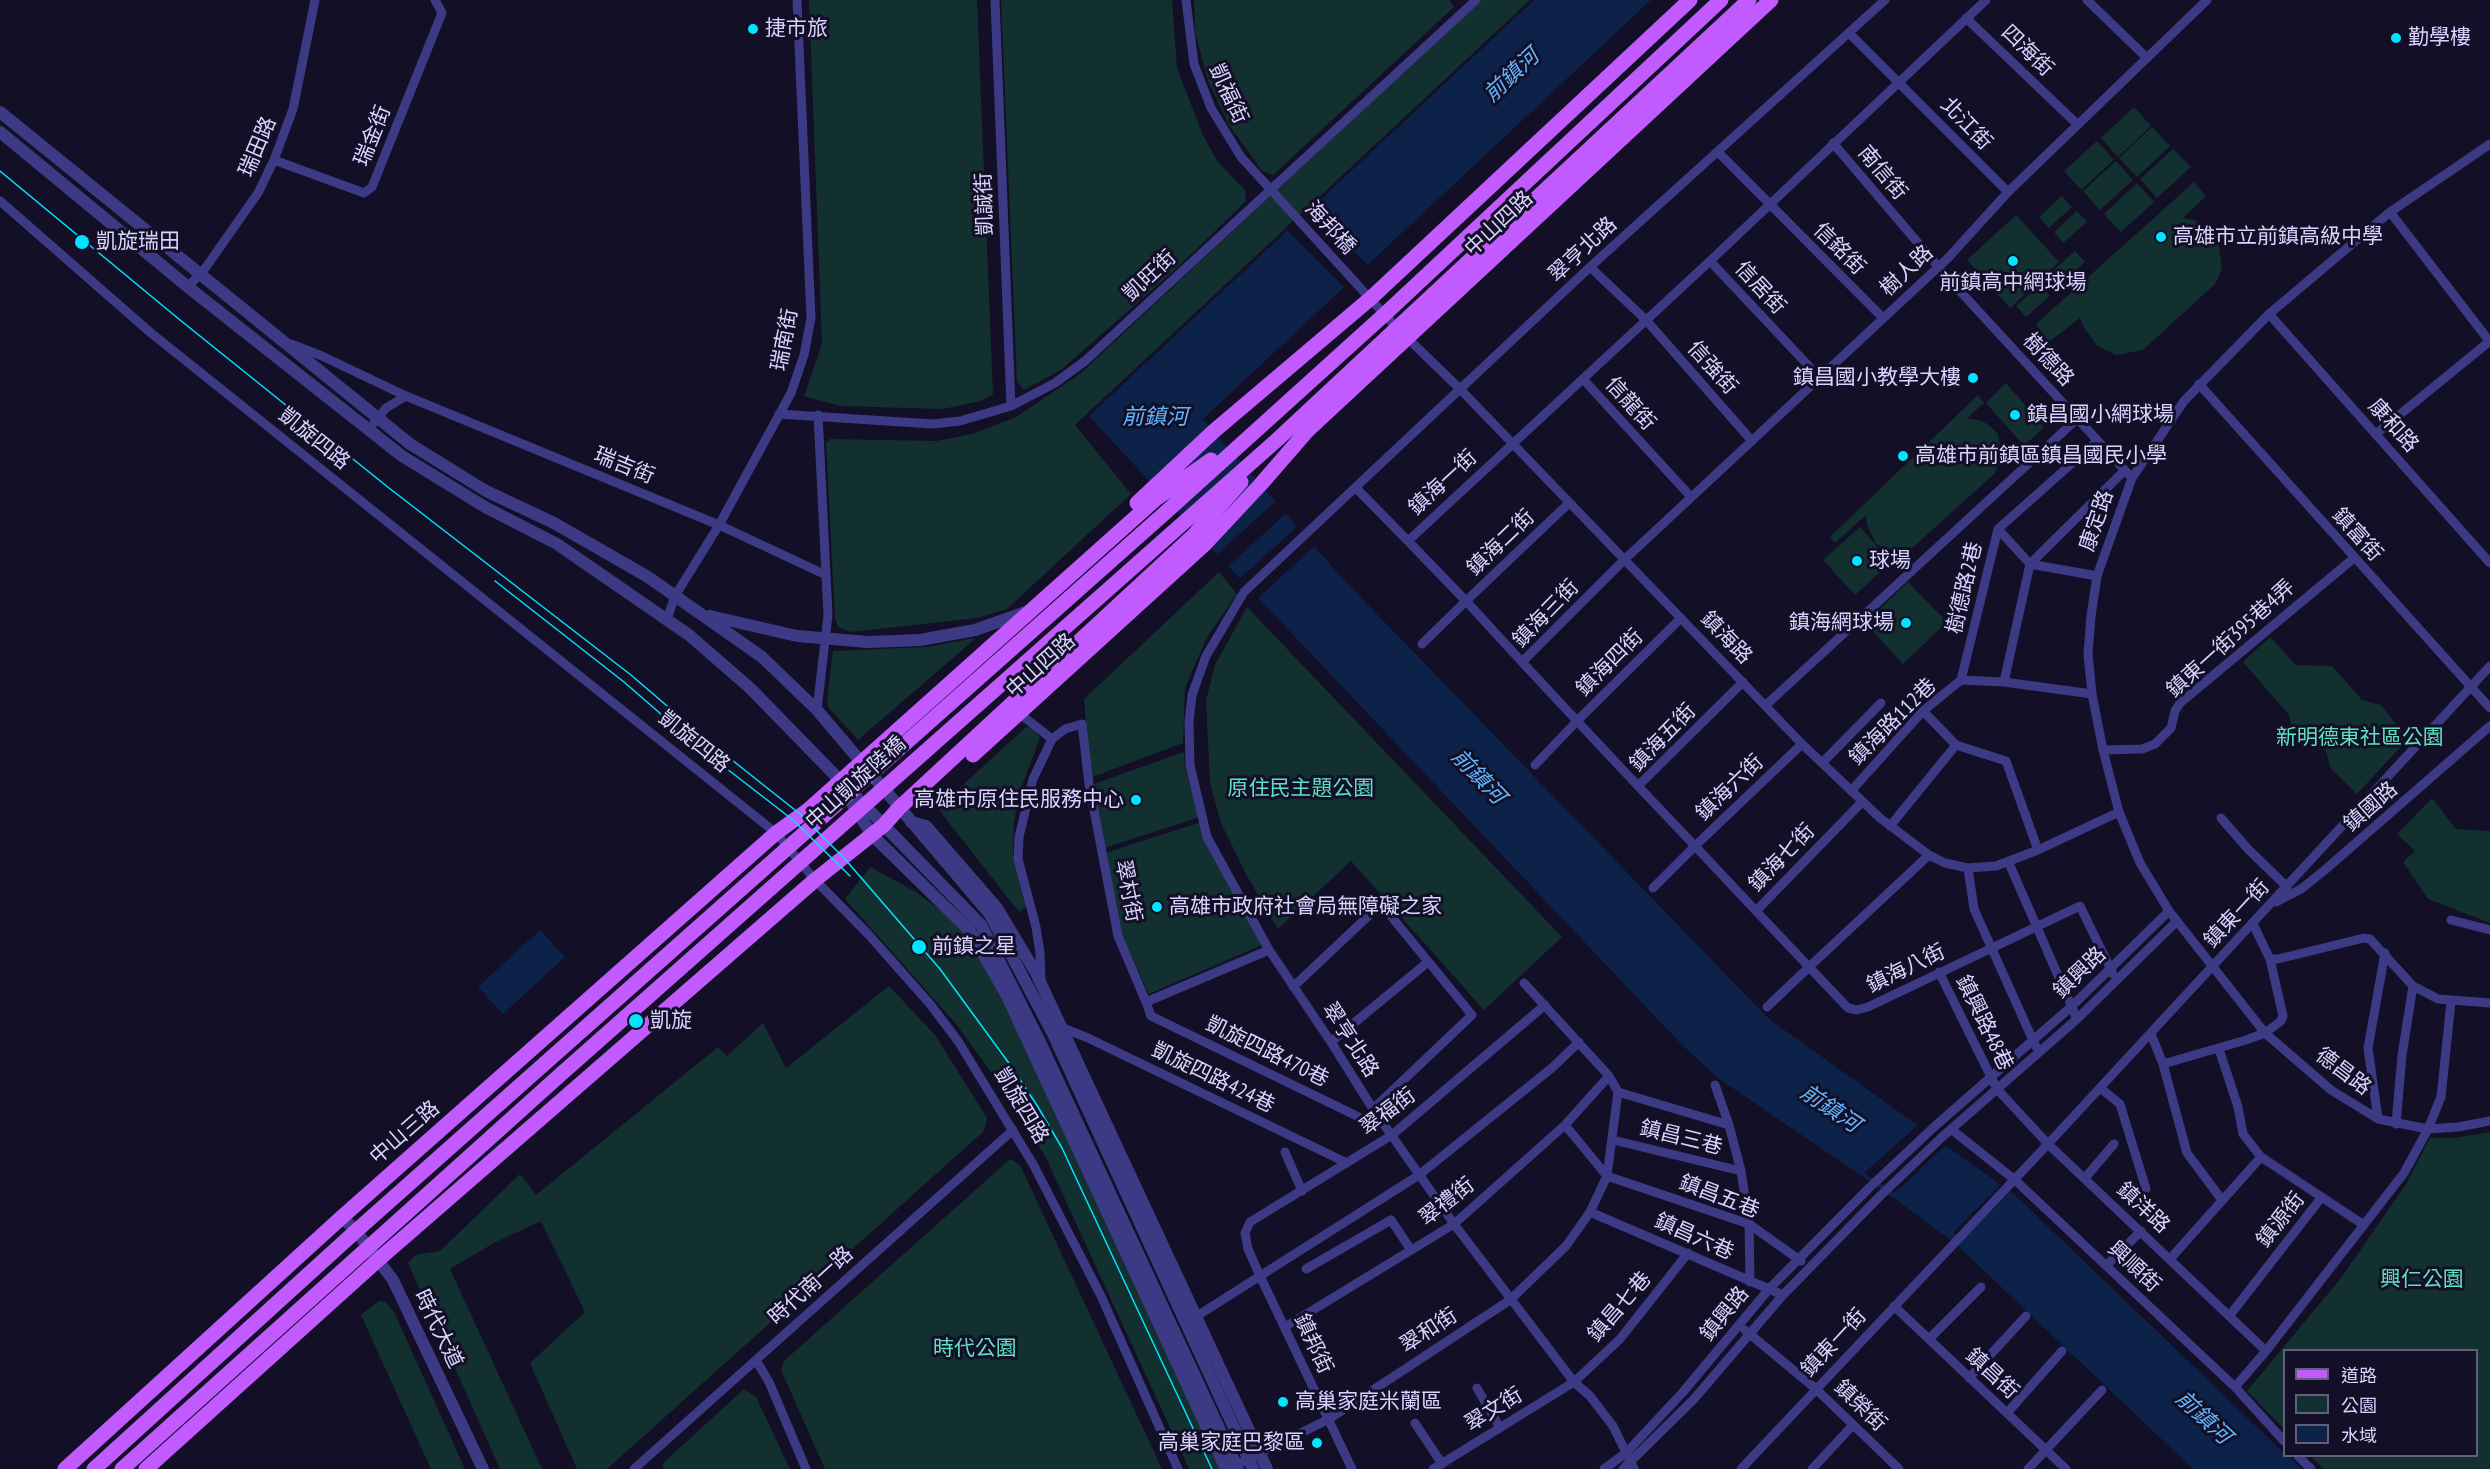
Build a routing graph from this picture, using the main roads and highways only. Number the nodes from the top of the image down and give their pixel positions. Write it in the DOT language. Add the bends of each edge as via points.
graph roads {
  1 [pos="1690,0"];
  2 [pos="1721,0"];
  3 [pos="1749,0"];
  4 [pos="1771,0"];
  5 [pos="1402,332"];
  6 [pos="1230,449"];
  7 [pos="1248,469"];
  8 [pos="1154,494"];
  9 [pos="1199,540"];
  10 [pos="861,762"];
  11 [pos="899,808"];
  12 [pos="548,1060"];
  13 [pos="65,1469"];
  14 [pos="94,1469"];
  15 [pos="122,1469"];
  16 [pos="146,1469"];
  1 -- 8 [label="main road, 中山四路" via="1214,431"];
  2 -- 6 [label="main road, 中山四路" via="1385,314"];
  3 -- 5 [label="main road, 中山四路"];
  4 -- 5 [label="main road, 中山四路"];
  5 -- 7 [label="main road, 中山四路"];
  5 -- 9 [label="main road, 中山四路" via="1262,484"];
  6 -- 8 [label="main road"];
  6 -- 12 [label="main road, 中山凱旋陸橋" via="1166,512"];
  7 -- 9 [label="main road"];
  7 -- 15 [label="main road, 中山凱旋陸橋" via="1181,523"];
  8 -- 10 [label="main road" via="1037,606"];
  8 -- 10 [label="main road" via="866,747"];
  9 -- 11 [label="main road, 中山四路"];
  9 -- 11 [label="main road, 中山四路" via="1020,714 917,805"];
  10 -- 13 [label="main road, 中山三路" via="342,1217"];
  11 -- 16 [label="main road, 中山四路" via="378,1260"];
  12 -- 14 [label="main road, 中山三路"];
}
